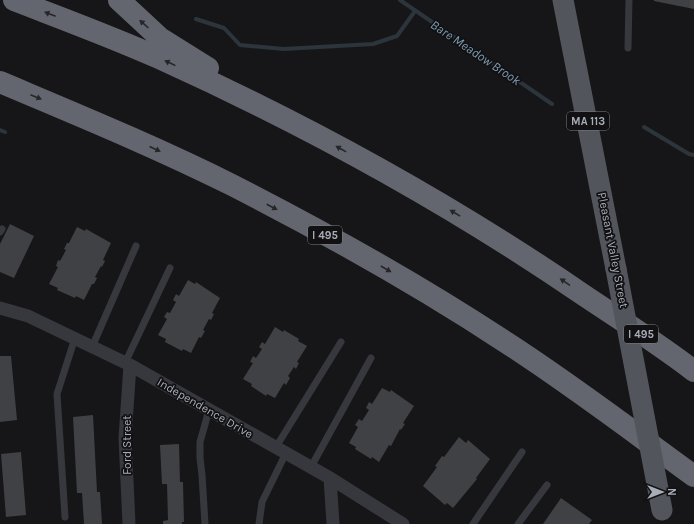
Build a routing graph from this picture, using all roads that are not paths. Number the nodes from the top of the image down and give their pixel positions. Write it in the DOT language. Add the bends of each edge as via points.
graph roads {
  1 [pos="14,0"];
  2 [pos="119,0"];
  3 [pos="563,0"];
  4 [pos="629,0"];
  5 [pos="628,48"];
  6 [pos="0,82"];
  7 [pos="281,116"];
  8 [pos="136,246"];
  9 [pos="170,268"];
  10 [pos="1,306"];
  11 [pos="75,338"];
  12 [pos="341,342"];
  13 [pos="92,347"];
  14 [pos="371,358"];
  15 [pos="128,364"];
  16 [pos="694,371"];
  17 [pos="209,410"];
  18 [pos="281,450"];
  19 [pos="522,452"];
  20 [pos="311,467"];
  21 [pos="694,476"];
  22 [pos="330,478"];
  23 [pos="547,484"];
  24 [pos="64,517"];
  25 [pos="663,517"];
  26 [pos="129,524"];
  27 [pos="205,524"];
  28 [pos="259,524"];
  29 [pos="333,524"];
  30 [pos="403,524"];
  31 [pos="473,524"];
  32 [pos="518,524"];
  7 -- 1 [label="highway, I 495, one-way" via="104,34"];
  7 -- 2 [label="highway, one-way" via="160,38"];
  3 -- 25 [label="main road, Pleasant Valley Street / MA 113, bridge"];
  4 -- 5 [label="lane"];
  6 -- 21 [label="highway, I 495, one-way" via="97,123 231,185 359,253 509,344"];
  16 -- 7 [label="highway, I 495, one-way" via="536,263 431,199"];
  8 -- 13 [label="lane"];
  9 -- 15 [label="lane"];
  10 -- 11 [label="street, Independence Drive"];
  11 -- 13 [label="street, Independence Drive"];
  11 -- 24 [label="lane" via="57,394"];
  12 -- 18 [label="lane"];
  13 -- 15 [label="street, Independence Drive"];
  14 -- 20 [label="lane"];
  15 -- 17 [label="street, Independence Drive"];
  15 -- 26 [label="street, Ford Street" via="125,438"];
  17 -- 18 [label="street, Independence Drive"];
  17 -- 27 [label="lane" via="200,442"];
  18 -- 20 [label="street, Independence Drive"];
  18 -- 28 [label="lane" via="262,502"];
  19 -- 31 [label="lane"];
  20 -- 22 [label="street, Independence Drive"];
  22 -- 29 [label="street"];
  22 -- 30 [label="street, Independence Drive"];
  23 -- 32 [label="lane"];
}
